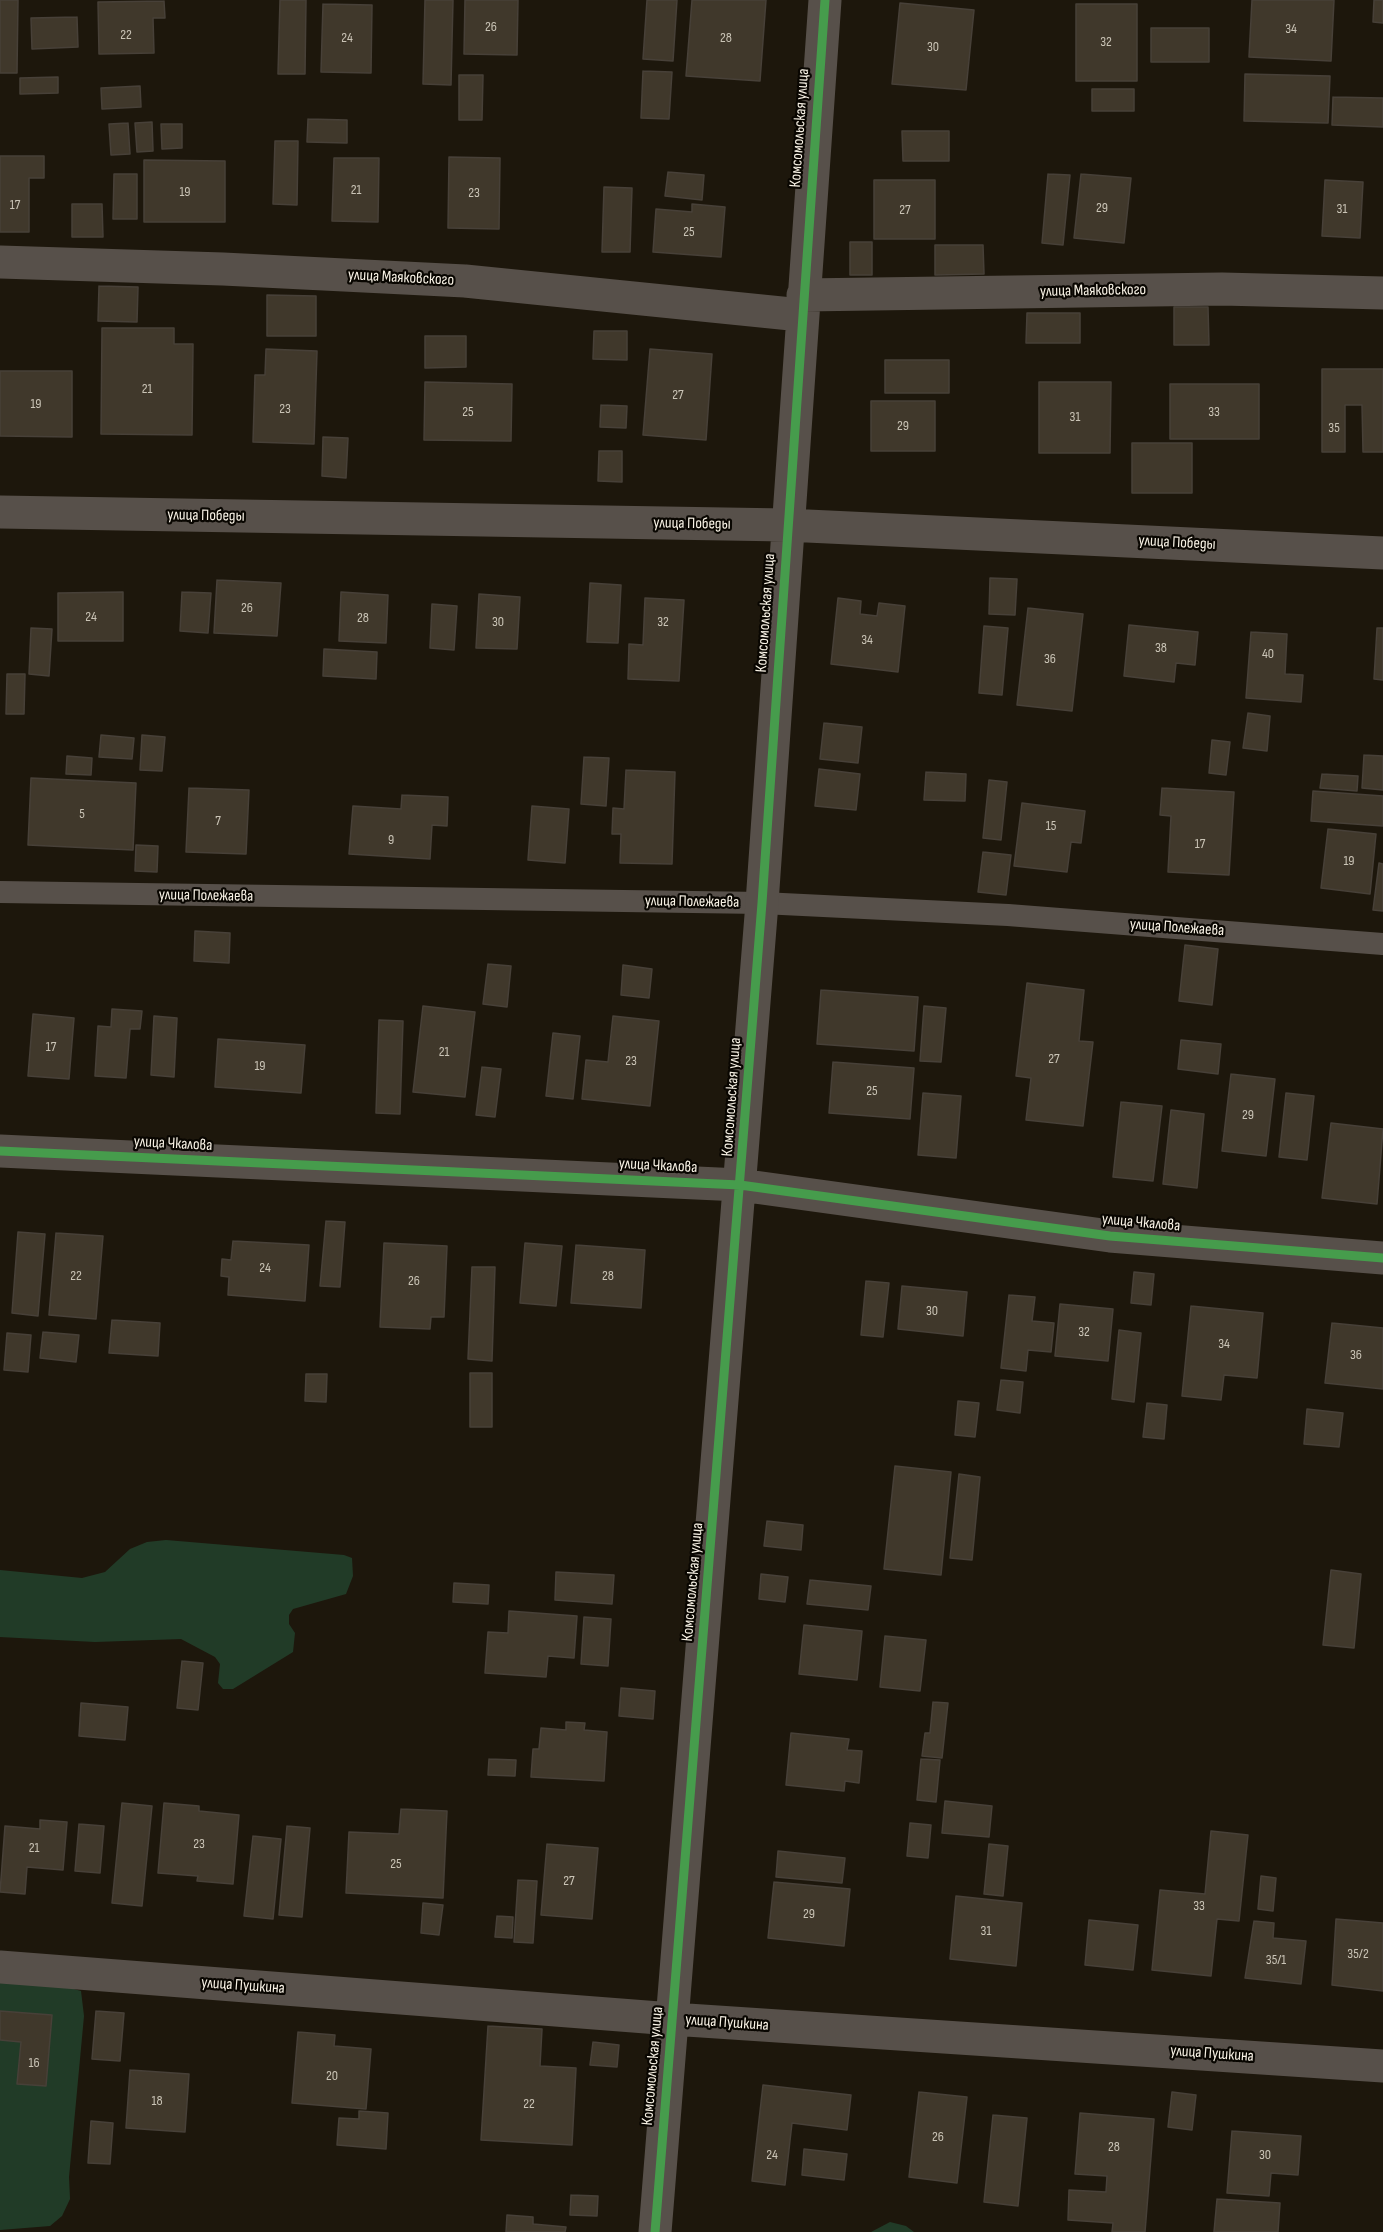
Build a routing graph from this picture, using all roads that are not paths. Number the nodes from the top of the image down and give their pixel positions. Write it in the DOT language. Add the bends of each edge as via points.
graph roads {
  1 [pos="825,0"];
  2 [pos="0,262"];
  3 [pos="1383,293"];
  4 [pos="802,305"];
  5 [pos="0,512"];
  6 [pos="786,525"];
  7 [pos="1383,553"];
  8 [pos="0,892"];
  9 [pos="762,903"];
  10 [pos="1383,944"];
  11 [pos="0,1151"];
  12 [pos="740,1185"];
  13 [pos="1383,1258"];
  14 [pos="0,1967"];
  15 [pos="672,2019"];
  16 [pos="1383,2066"];
  17 [pos="655,2232"];
  1 -- 4 [label="street, Комсомольская улица"];
  2 -- 4 [label="street, улица Маяковского" via="223,268"];
  3 -- 4 [label="street, улица Маяковского" via="1222,289"];
  4 -- 6 [label="street, Комсомольская улица"];
  5 -- 6 [label="street, улица Победы"];
  6 -- 7 [label="street, улица Победы"];
  6 -- 9 [label="street, Комсомольская улица"];
  8 -- 9 [label="lane, улица Полежаева"];
  9 -- 10 [label="lane, улица Полежаева" via="1008,915"];
  9 -- 12 [label="street, Комсомольская улица"];
  11 -- 12 [label="street, улица Чкалова"];
  12 -- 13 [label="street, улица Чкалова" via="1110,1236"];
  12 -- 15 [label="street, Комсомольская улица"];
  14 -- 15 [label="street, улица Пушкина"];
  15 -- 16 [label="street, улица Пушкина"];
  15 -- 17 [label="street, Комсомольская улица"];
}
